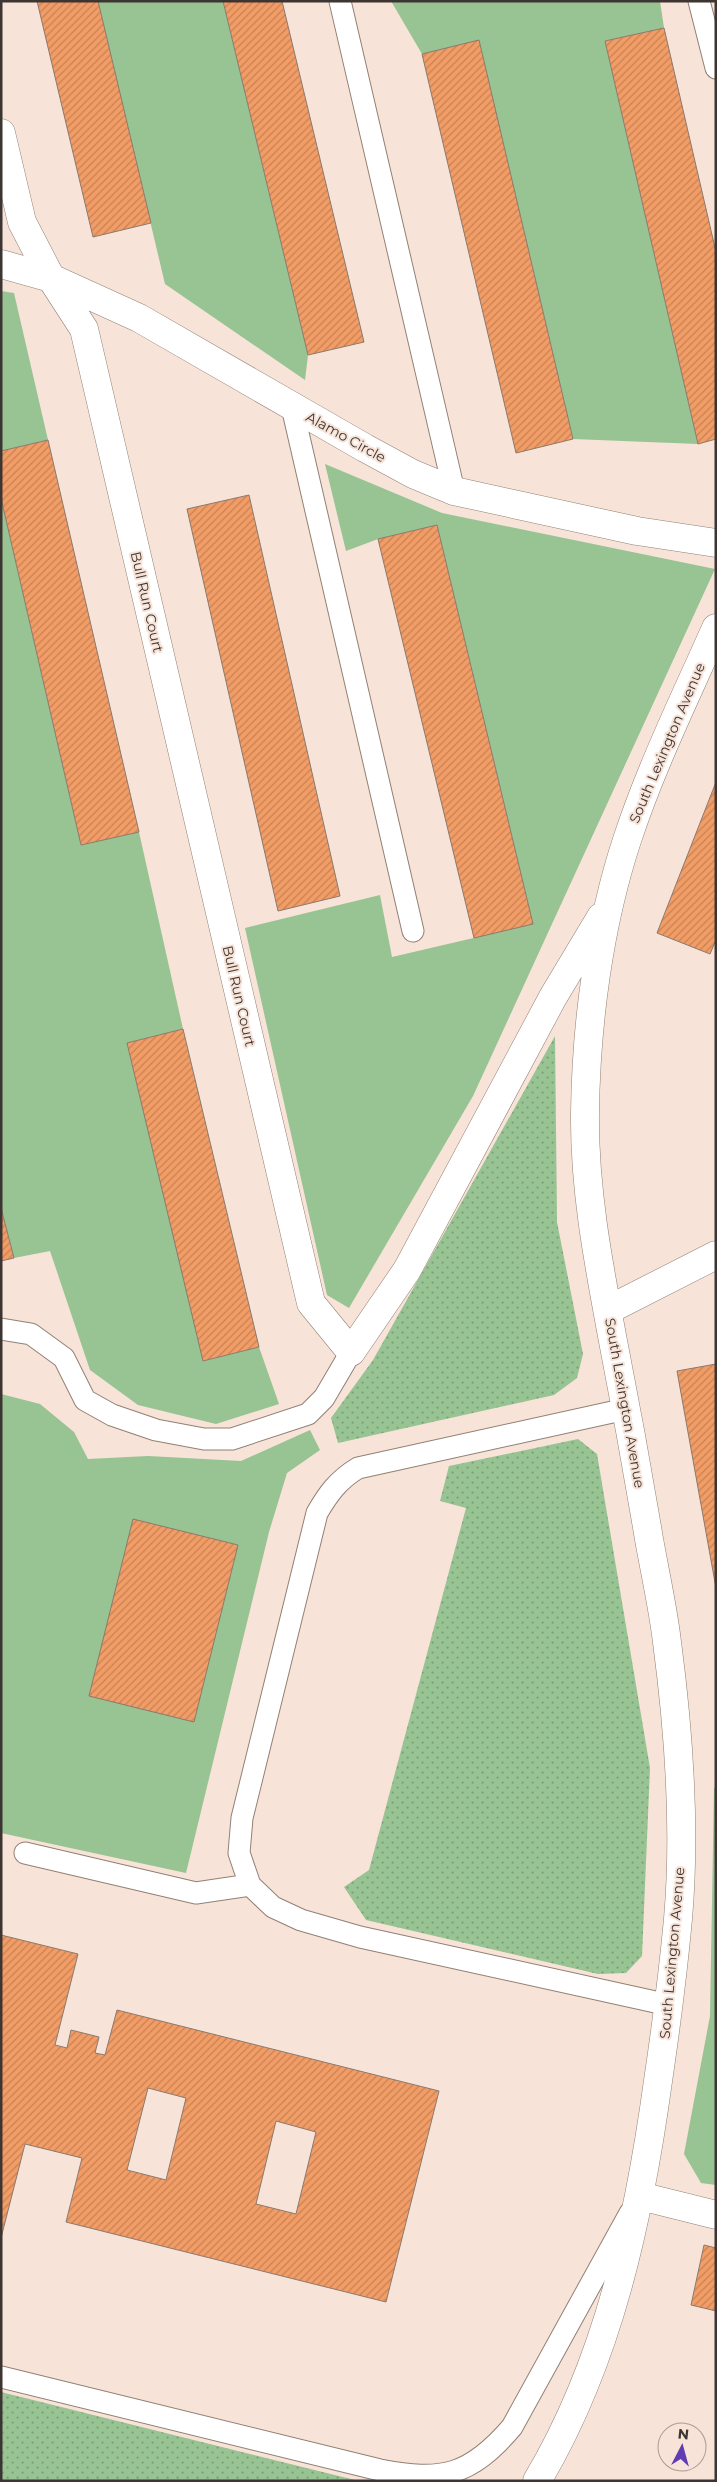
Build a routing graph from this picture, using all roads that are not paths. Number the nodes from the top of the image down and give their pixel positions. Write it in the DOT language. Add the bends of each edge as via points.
graph roads {
  1 [pos="340,1"];
  2 [pos="699,1"];
  3 [pos="716,68"];
  4 [pos="1,134"];
  5 [pos="1,264"];
  6 [pos="51,278"];
  7 [pos="292,407"];
  8 [pos="454,491"];
  9 [pos="716,543"];
  10 [pos="716,628"];
  11 [pos="610,901"];
  12 [pos="413,931"];
  13 [pos="716,1255"];
  14 [pos="608,1310"];
  15 [pos="1,1329"];
  16 [pos="351,1352"];
  17 [pos="626,1410"];
  18 [pos="25,1853"];
  19 [pos="250,1885"];
  20 [pos="669,2005"];
  21 [pos="640,2196"];
  22 [pos="716,2215"];
  23 [pos="1,2377"];
  24 [pos="540,2480"];
  1 -- 8 [label="lane"];
  2 -- 3 [label="lane"];
  4 -- 6 [label="street, Bull Run Court" via="22,222"];
  5 -- 6 [label="street, Alamo Circle"];
  6 -- 7 [label="street, Alamo Circle" via="139,318"];
  6 -- 16 [label="street, Bull Run Court" via="84,330 311,1303"];
  7 -- 8 [label="street, Alamo Circle" via="413,474"];
  7 -- 12 [label="lane"];
  8 -- 9 [label="street, Alamo Circle" via="637,531"];
  10 -- 11 [label="street, South Lexington Avenue" via="649,779"];
  11 -- 14 [label="street, South Lexington Avenue" via="592,1002 585,1113 589,1205"];
  11 -- 16 [label="street" via="553,997 407,1270"];
  13 -- 14 [label="street"];
  14 -- 17 [label="street, South Lexington Avenue"];
  15 -- 16 [label="lane" via="31,1334 64,1358 85,1400 112,1415 156,1430 204,1439 232,1439 308,1414 324,1398"];
  17 -- 19 [label="lane" via="358,1468 329,1492 317,1513 242,1818 239,1853"];
  17 -- 20 [label="street, South Lexington Avenue" via="667,1642 680,1783 678,1916"];
  18 -- 19 [label="lane" via="196,1893"];
  19 -- 20 [label="lane" via="274,1906 309,1922 360,1937"];
  20 -- 21 [label="street, South Lexington Avenue"];
  21 -- 22 [label="street"];
  21 -- 23 [label="lane" via="512,2427 476,2462 450,2474 427,2476 380,2470"];
  21 -- 24 [label="street, South Lexington Avenue" via="616,2295 592,2369"];
}
